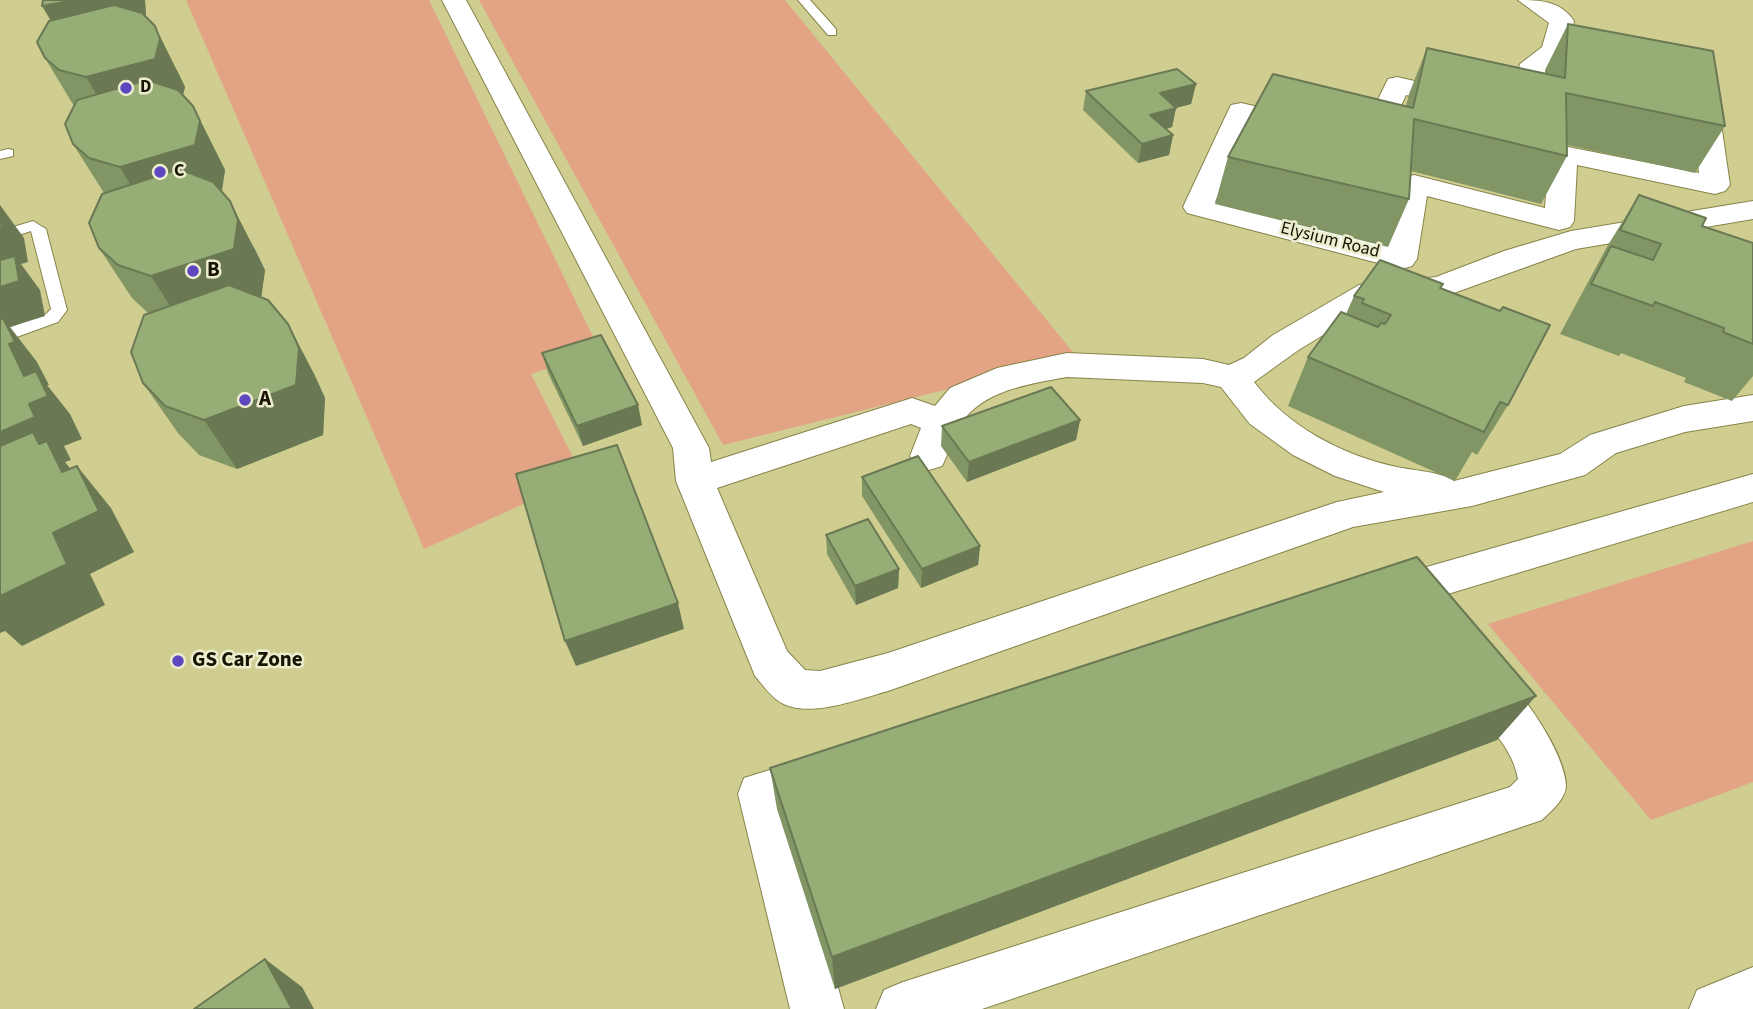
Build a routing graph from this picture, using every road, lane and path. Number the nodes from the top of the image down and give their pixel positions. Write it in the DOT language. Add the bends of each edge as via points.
graph roads {
  1 [pos="454,0"];
  2 [pos="804,0"];
  3 [pos="1530,0"];
  4 [pos="832,32"];
  5 [pos="1533,64"];
  6 [pos="1626,82"];
  7 [pos="1679,92"];
  8 [pos="1738,224"];
  9 [pos="0,236"];
  10 [pos="0,337"];
  11 [pos="1233,378"];
  12 [pos="1753,408"];
  13 [pos="942,422"];
  14 [pos="929,456"];
  15 [pos="695,481"];
  16 [pos="1753,488"];
  17 [pos="1472,492"];
  18 [pos="1402,591"];
  19 [pos="1350,607"];
  20 [pos="865,761"];
  21 [pos="1753,993"];
  22 [pos="817,1009"];
  23 [pos="903,1009"];
  24 [pos="1716,1009"];
  1 -- 15 [label="street" via="691,448"];
  2 -- 4 [label="lane"];
  3 -- 5 [label="street" via="1562,21 1554,51"];
  5 -- 6 [label="street"];
  5 -- 7 [label="street, Elysium Road" via="1521,114 1397,85 1371,142 1241,111 1198,207 1401,259 1414,184 1559,221 1563,154 1715,185 1706,97"];
  8 -- 11 [label="street" via="1571,240 1440,287 1370,292"];
  9 -- 10 [label="lane" via="33,226 38,229 59,310 51,318"];
  11 -- 13 [label="street" via="1203,372 1067,365 1009,376 962,397"];
  11 -- 17 [label="street" via="1265,418 1337,464 1415,486"];
  12 -- 17 [label="street" via="1684,419 1603,444 1572,465"];
  13 -- 14 [label="street"];
  13 -- 15 [label="street" via="912,411"];
  15 -- 17 [label="street" via="770,663 794,688 820,690 1351,513"];
  16 -- 18 [label="street"];
  18 -- 19 [label="street"];
  18 -- 23 [label="street" via="1523,733 1540,762 1543,787 1525,804"];
  20 -- 22 [label="street" via="761,794"];
  21 -- 24 [label="street"];
}
